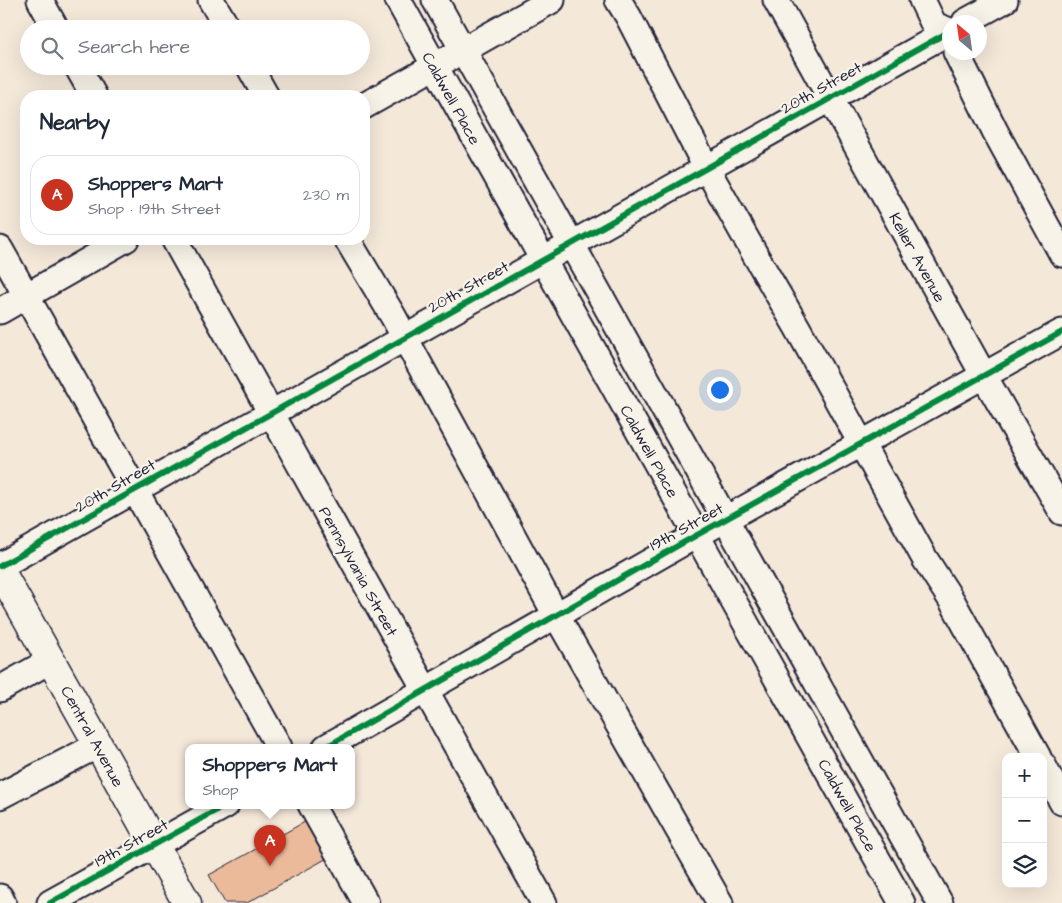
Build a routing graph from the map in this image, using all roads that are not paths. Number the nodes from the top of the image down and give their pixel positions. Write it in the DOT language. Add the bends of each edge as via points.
graph roads {
  1 [pos="40,0"];
  2 [pos="213,0"];
  3 [pos="398,0"];
  4 [pos="435,0"];
  5 [pos="552,0"];
  6 [pos="618,0"];
  7 [pos="776,0"];
  8 [pos="922,0"];
  9 [pos="1005,0"];
  10 [pos="978,15"];
  11 [pos="51,20"];
  12 [pos="223,20"];
  13 [pos="942,28"];
  14 [pos="942,35"];
  15 [pos="463,50"];
  16 [pos="960,60"];
  17 [pos="435,66"];
  18 [pos="82,75"];
  19 [pos="254,75"];
  20 [pos="91,90"];
  21 [pos="263,90"];
  22 [pos="830,97"];
  23 [pos="370,103"];
  24 [pos="706,167"];
  25 [pos="571,244"];
  26 [pos="115,245"];
  27 [pos="177,245"];
  28 [pos="351,245"];
  29 [pos="0,248"];
  30 [pos="1062,254"];
  31 [pos="543,260"];
  32 [pos="27,295"];
  33 [pos="0,310"];
  34 [pos="1062,332"];
  35 [pos="404,338"];
  36 [pos="984,376"];
  37 [pos="271,412"];
  38 [pos="861,444"];
  39 [pos="135,490"];
  40 [pos="1062,512"];
  41 [pos="726,519"];
  42 [pos="697,535"];
  43 [pos="0,566"];
  44 [pos="0,570"];
  45 [pos="556,615"];
  46 [pos="51,660"];
  47 [pos="0,689"];
  48 [pos="425,690"];
  49 [pos="277,744"];
  50 [pos="331,744"];
  51 [pos="98,745"];
  52 [pos="1036,753"];
  53 [pos="1047,774"];
  54 [pos="0,796"];
  55 [pos="1062,802"];
  56 [pos="219,809"];
  57 [pos="313,809"];
  58 [pos="154,846"];
  59 [pos="0,897"];
  60 [pos="3,903"];
  61 [pos="50,903"];
  62 [pos="186,903"];
  63 [pos="366,903"];
  64 [pos="544,903"];
  65 [pos="720,903"];
  66 [pos="902,903"];
  67 [pos="940,903"];
  1 -- 11 [label="street"];
  2 -- 12 [label="street"];
  3 -- 17 [label="street, Caldwell Place"];
  4 -- 15 [label="street, Caldwell Place"];
  5 -- 15 [label="street"];
  6 -- 24 [label="street"];
  7 -- 22 [label="street, Keller Avenue"];
  8 -- 13 [label="street" via="934,25"];
  9 -- 10 [label="street"];
  14 -- 22 [label="street, 20th Street"];
  15 -- 17 [label="street"];
  15 -- 25 [label="street, Caldwell Place"];
  16 -- 30 [label="street"];
  17 -- 23 [label="street"];
  17 -- 31 [label="street, Caldwell Place"];
  18 -- 20 [label="street"];
  19 -- 21 [label="street"];
  22 -- 24 [label="street, 20th Street"];
  22 -- 36 [label="street, Keller Avenue"];
  24 -- 25 [label="street, 20th Street"];
  24 -- 38 [label="street"];
  25 -- 31 [label="street, 20th Street"];
  25 -- 41 [label="street, Caldwell Place"];
  26 -- 32 [label="street"];
  27 -- 37 [label="street, Pennsylvania Street"];
  28 -- 35 [label="street"];
  29 -- 32 [label="street"];
  31 -- 35 [label="street, 20th Street"];
  31 -- 42 [label="street, Caldwell Place"];
  32 -- 33 [label="street"];
  32 -- 39 [label="street"];
  34 -- 36 [label="street, 19th Street"];
  35 -- 37 [label="street, 20th Street"];
  35 -- 45 [label="street"];
  36 -- 38 [label="street, 19th Street"];
  36 -- 40 [label="street, Keller Avenue"];
  37 -- 39 [label="street, 20th Street"];
  37 -- 48 [label="street, Pennsylvania Street"];
  38 -- 41 [label="street, 19th Street"];
  38 -- 52 [label="street"];
  39 -- 43 [label="street, 20th Street"];
  39 -- 49 [label="street"];
  41 -- 42 [label="street, 19th Street"];
  41 -- 67 [label="street, Caldwell Place"];
  42 -- 45 [label="street, 19th Street"];
  42 -- 66 [label="street, Caldwell Place"];
  44 -- 46 [label="main road, Central Avenue"];
  45 -- 48 [label="street, 19th Street"];
  45 -- 65 [label="street"];
  46 -- 47 [label="street"];
  46 -- 51 [label="main road, Central Avenue"];
  48 -- 50 [label="street, 19th Street"];
  48 -- 64 [label="street, Pennsylvania Street"];
  51 -- 54 [label="street"];
  51 -- 58 [label="main road, Central Avenue"];
  53 -- 55 [label="street"];
  56 -- 58 [label="street, 19th Street"];
  57 -- 63 [label="street"];
  58 -- 61 [label="street, 19th Street"];
  58 -- 62 [label="main road, Central Avenue"];
  59 -- 60 [label="street"];
}
